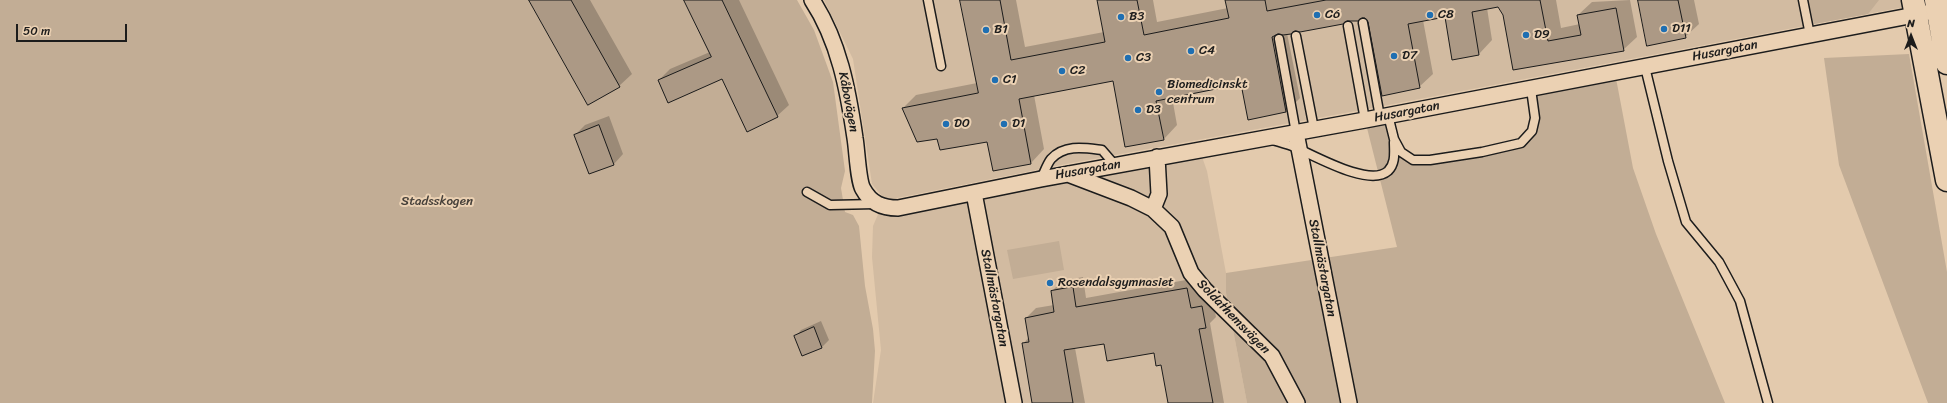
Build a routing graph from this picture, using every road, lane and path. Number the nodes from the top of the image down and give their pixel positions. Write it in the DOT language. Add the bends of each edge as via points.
graph roads {
  1 [pos="812,0"];
  2 [pos="928,0"];
  3 [pos="1803,0"];
  4 [pos="1937,5"];
  5 [pos="1915,8"];
  6 [pos="1363,23"];
  7 [pos="1348,26"];
  8 [pos="1810,35"];
  9 [pos="1296,36"];
  10 [pos="1279,39"];
  11 [pos="1947,63"];
  12 [pos="941,66"];
  13 [pos="1645,67"];
  14 [pos="1531,89"];
  15 [pos="1384,116"];
  16 [pos="1365,120"];
  17 [pos="1314,129"];
  18 [pos="1296,132"];
  19 [pos="1266,138"];
  20 [pos="1394,139"];
  21 [pos="1299,149"];
  22 [pos="1157,157"];
  23 [pos="1115,165"];
  24 [pos="1068,174"];
  25 [pos="1041,179"];
  26 [pos="1947,180"];
  27 [pos="807,192"];
  28 [pos="974,193"];
  29 [pos="876,204"];
  30 [pos="1153,209"];
  31 [pos="1014,403"];
  32 [pos="1297,403"];
  33 [pos="1349,403"];
  34 [pos="1768,403"];
  1 -- 29 [label="street, Kåbovägen" via="830,35 846,84 862,189"];
  2 -- 12 [label="lane"];
  3 -- 8 [label="lane"];
  4 -- 5 [label="street, Husargatan"];
  4 -- 11 [label="main road"];
  5 -- 8 [label="street, Husargatan"];
  5 -- 26 [label="main road"];
  6 -- 15 [label="lane"];
  7 -- 16 [label="lane"];
  8 -- 13 [label="street, Husargatan"];
  9 -- 17 [label="lane"];
  10 -- 18 [label="lane"];
  13 -- 14 [label="street, Husargatan"];
  13 -- 34 [label="lane" via="1686,222 1719,262 1740,301"];
  14 -- 15 [label="street, Husargatan"];
  14 -- 20 [label="lane" via="1535,118 1532,131 1520,143 1469,155 1413,160 1401,152"];
  15 -- 16 [label="street, Husargatan"];
  15 -- 20 [label="lane"];
  16 -- 17 [label="street, Husargatan"];
  17 -- 18 [label="street, Husargatan"];
  18 -- 19 [label="street, Husargatan"];
  18 -- 21 [label="street, Stallmästargatan"];
  19 -- 21 [label="lane"];
  19 -- 22 [label="street, Husargatan"];
  20 -- 21 [label="lane" via="1393,162 1387,172 1376,175 1350,172"];
  21 -- 33 [label="street, Stallmästargatan"];
  22 -- 23 [label="street, Husargatan"];
  22 -- 30 [label="street" via="1159,194"];
  23 -- 24 [label="street, Husargatan"];
  23 -- 25 [label="lane" via="1102,150 1069,148 1051,159"];
  24 -- 25 [label="street, Husargatan"];
  24 -- 30 [label="street, Soldathemsvägen"];
  25 -- 28 [label="street, Husargatan"];
  27 -- 29 [label="lane" via="830,205"];
  28 -- 29 [label="street, Husargatan" via="898,208 886,208"];
  28 -- 31 [label="street, Stallmästargatan"];
  30 -- 32 [label="street, Soldathemsvägen" via="1172,227 1191,273 1272,356"];
}
